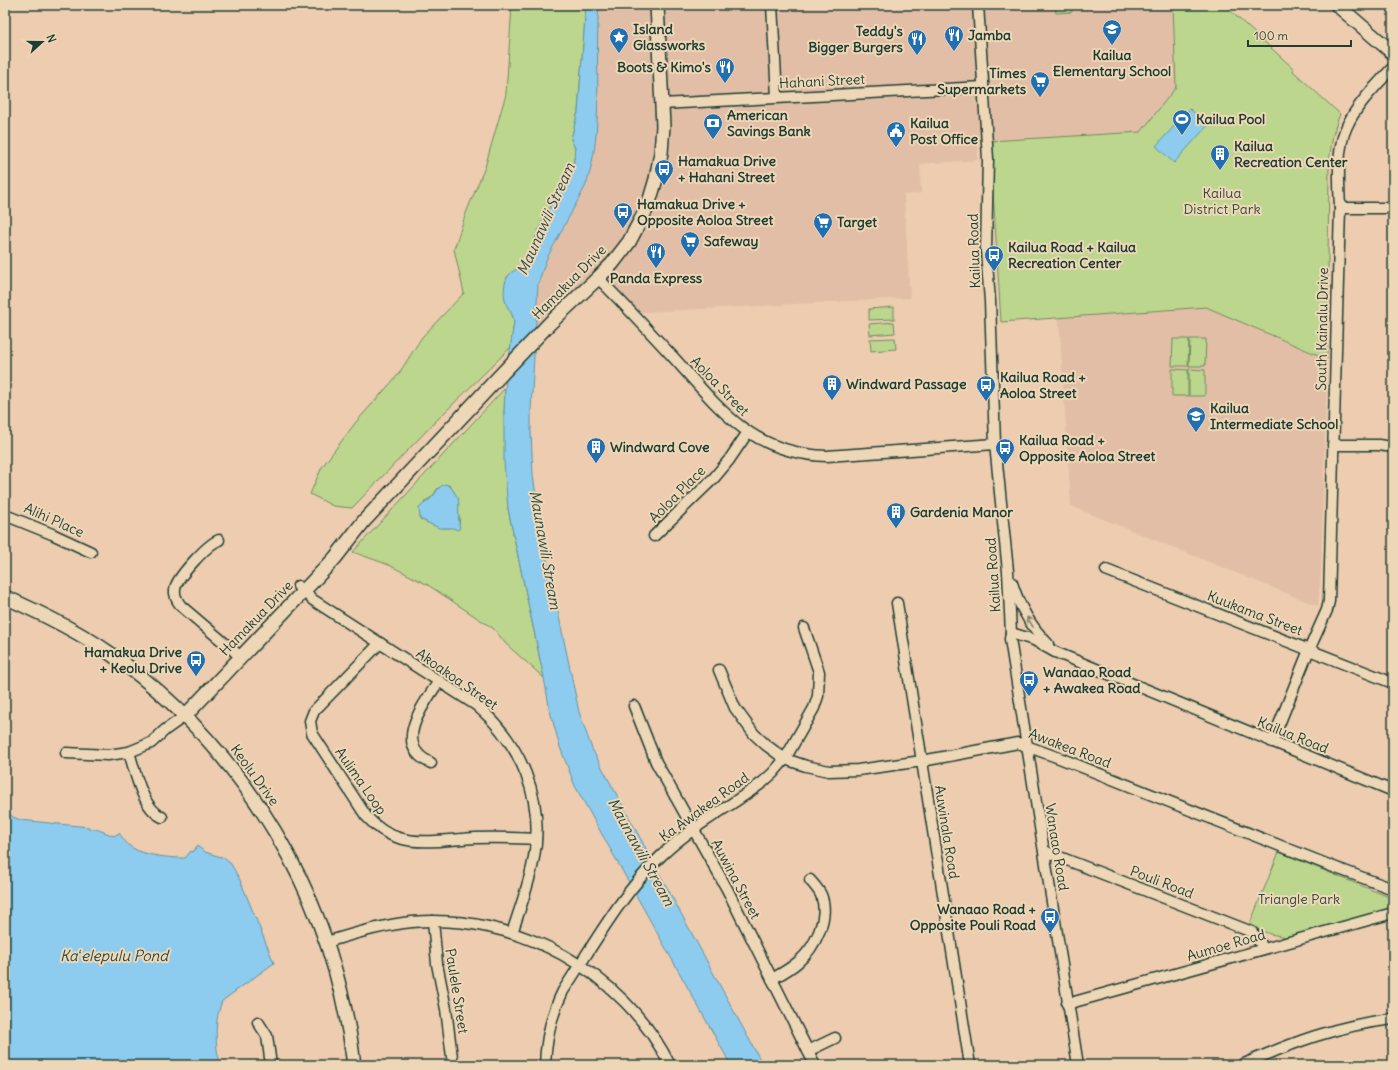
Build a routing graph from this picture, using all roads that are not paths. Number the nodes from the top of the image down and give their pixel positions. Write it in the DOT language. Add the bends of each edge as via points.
graph roads {
  1 [pos="657,5"];
  2 [pos="772,5"];
  3 [pos="978,5"];
  4 [pos="1337,5"];
  5 [pos="1393,53"];
  6 [pos="1393,67"];
  7 [pos="983,87"];
  8 [pos="777,97"];
  9 [pos="662,104"];
  10 [pos="1340,208"];
  11 [pos="1393,208"];
  12 [pos="598,278"];
  13 [pos="748,432"];
  14 [pos="996,444"];
  15 [pos="1333,445"];
  16 [pos="1393,447"];
  17 [pos="5,515"];
  18 [pos="654,536"];
  19 [pos="219,540"];
  20 [pos="91,552"];
  21 [pos="1106,570"];
  22 [pos="1008,572"];
  23 [pos="301,588"];
  24 [pos="5,597"];
  25 [pos="897,603"];
  26 [pos="804,628"];
  27 [pos="1011,633"];
  28 [pos="380,643"];
  29 [pos="1310,650"];
  30 [pos="1055,652"];
  31 [pos="238,654"];
  32 [pos="719,670"];
  33 [pos="440,682"];
  34 [pos="1393,684"];
  35 [pos="634,706"];
  36 [pos="182,713"];
  37 [pos="1272,742"];
  38 [pos="1026,745"];
  39 [pos="66,752"];
  40 [pos="129,752"];
  41 [pos="785,759"];
  42 [pos="922,760"];
  43 [pos="431,763"];
  44 [pos="1393,791"];
  45 [pos="162,817"];
  46 [pos="694,829"];
  47 [pos="536,839"];
  48 [pos="1044,851"];
  49 [pos="810,880"];
  50 [pos="1393,889"];
  51 [pos="1393,913"];
  52 [pos="433,921"];
  53 [pos="512,933"];
  54 [pos="327,942"];
  55 [pos="1262,949"];
  56 [pos="580,965"];
  57 [pos="772,978"];
  58 [pos="1067,1004"];
  59 [pos="1393,1019"];
  60 [pos="258,1022"];
  61 [pos="835,1038"];
  62 [pos="808,1051"];
  63 [pos="272,1065"];
  64 [pos="354,1065"];
  65 [pos="453,1065"];
  66 [pos="545,1065"];
  67 [pos="670,1065"];
  68 [pos="815,1065"];
  69 [pos="970,1065"];
  70 [pos="1078,1065"];
  71 [pos="1242,1065"];
  1 -- 9 [label="main road, Hamakua Drive"];
  2 -- 8 [label="street"];
  3 -- 7 [label="street, Kailua Road"];
  4 -- 5 [label="main road"];
  6 -- 10 [label="street, South Kainalu Drive" via="1360,106 1347,126 1340,159"];
  7 -- 8 [label="street, Hahani Street"];
  7 -- 14 [label="street, Kailua Road" via="988,159 986,251"];
  8 -- 9 [label="street, Hahani Street"];
  9 -- 12 [label="main road, Hamakua Drive" via="661,153 650,199 629,242"];
  10 -- 11 [label="street"];
  10 -- 15 [label="street, South Kainalu Drive"];
  12 -- 13 [label="street, Aoloa Street" via="723,412"];
  12 -- 23 [label="main road, Hamakua Drive" via="549,324 364,521 329,552"];
  13 -- 14 [label="street, Aoloa Street" via="782,449 816,455"];
  13 -- 18 [label="street, Aoloa Place" via="714,478"];
  14 -- 22 [label="street, Kailua Road"];
  15 -- 16 [label="street"];
  15 -- 29 [label="street, South Kainalu Drive" via="1329,600"];
  17 -- 20 [label="street, Alihi Place"];
  19 -- 31 [label="street" via="207,547 178,581 175,596 181,606"];
  21 -- 29 [label="street, Kuukama Street"];
  22 -- 27 [label="street, Kailua Road"];
  30 -- 22 [label="street, one-way" via="1043,640 1017,600"];
  23 -- 28 [label="street, Akoakoa Street" via="313,600"];
  23 -- 31 [label="main road, Hamakua Drive"];
  24 -- 36 [label="main road, Keolu Drive" via="53,620 107,652 145,680"];
  25 -- 42 [label="street, Auwinala Road"];
  26 -- 41 [label="street, Ka Awakea Road" via="819,672 818,696 814,708"];
  27 -- 30 [label="street, Kailua Road" via="1034,640"];
  27 -- 38 [label="street, Wanaao Road"];
  28 -- 33 [label="street, Akoakoa Street"];
  28 -- 47 [label="street, Aulima Loop" via="314,711 310,721 310,729 314,736 366,816 383,831 405,840"];
  29 -- 34 [label="street, Kuukama Street"];
  29 -- 37 [label="street, South Kainalu Drive"];
  30 -- 37 [label="street, Kailua Road"];
  31 -- 36 [label="main road, Hamakua Drive"];
  32 -- 41 [label="street, Awakea Road" via="742,719 766,746"];
  33 -- 43 [label="street" via="417,714 413,727 415,750 421,758"];
  33 -- 47 [label="street, Akoakoa Street" via="485,713 516,751 533,796"];
  35 -- 46 [label="street, Auwina Street" via="656,762"];
  36 -- 40 [label="street, Hamakua Drive" via="151,743"];
  36 -- 54 [label="main road, Keolu Drive" via="230,766 259,805 304,884"];
  37 -- 44 [label="street, Kailua Road"];
  38 -- 42 [label="street, Awakea Road" via="1018,743"];
  38 -- 48 [label="street, Wanaao Road"];
  38 -- 50 [label="street, Awakea Road"];
  39 -- 40 [label="street, Hamakua Drive" via="108,755"];
  40 -- 45 [label="street" via="145,798 153,811"];
  41 -- 42 [label="street, Awakea Road" via="820,769 838,771"];
  41 -- 46 [label="street, Ka Awakea Road" via="763,782"];
  42 -- 69 [label="street, Auwinala Road"];
  46 -- 56 [label="street, Ka Awakea Road" via="662,855 630,890"];
  46 -- 57 [label="street, Auwina Street"];
  47 -- 53 [label="street, Akoakoa Street" via="532,868"];
  48 -- 55 [label="street, Pouli Road" via="1252,932"];
  48 -- 58 [label="street, Wanaao Road"];
  49 -- 57 [label="street" via="823,902 819,932 804,957"];
  51 -- 55 [label="street, Aumoe Road"];
  52 -- 53 [label="street" via="481,925"];
  52 -- 54 [label="street" via="380,927"];
  52 -- 65 [label="street, Paulele Street"];
  53 -- 56 [label="street" via="545,945"];
  54 -- 64 [label="main road, Keolu Drive" via="345,1006"];
  55 -- 58 [label="street, Aumoe Road"];
  56 -- 66 [label="street, Ka Awakea Road" via="556,1005 549,1029"];
  56 -- 67 [label="street" via="614,992 638,1016"];
  57 -- 62 [label="street, Auwina Street"];
  58 -- 70 [label="street, Wanaao Road"];
  59 -- 71 [label="street" via="1319,1034"];
  60 -- 63 [label="street" via="267,1036"];
  61 -- 62 [label="street"];
  62 -- 68 [label="street, Auwina Street"];
}
